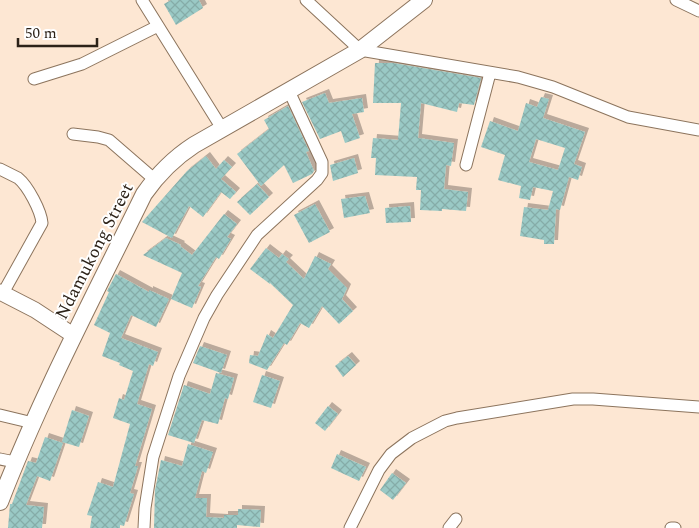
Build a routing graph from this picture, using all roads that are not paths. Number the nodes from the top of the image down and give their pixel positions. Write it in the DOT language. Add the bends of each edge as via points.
graph roads {
  1 [pos="142,0"];
  2 [pos="306,0"];
  3 [pos="424,0"];
  4 [pos="676,0"];
  5 [pos="699,11"];
  6 [pos="158,26"];
  7 [pos="360,50"];
  8 [pos="490,73"];
  9 [pos="34,79"];
  10 [pos="289,91"];
  11 [pos="223,130"];
  12 [pos="699,130"];
  13 [pos="73,134"];
  14 [pos="466,165"];
  15 [pos="0,169"];
  16 [pos="154,179"];
  17 [pos="2,293"];
  18 [pos="73,335"];
  19 [pos="699,406"];
  20 [pos="0,415"];
  21 [pos="33,423"];
  22 [pos="8,460"];
  23 [pos="0,502"];
  24 [pos="144,528"];
  25 [pos="350,528"];
  1 -- 6 [label="street"];
  2 -- 7 [label="street"];
  3 -- 7 [label="main road, Ndamukong Street"];
  4 -- 5 [label="street"];
  6 -- 9 [label="street" via="82,64"];
  6 -- 11 [label="street"];
  7 -- 8 [label="street"];
  7 -- 10 [label="main road, Ndamukong Street"];
  8 -- 12 [label="street" via="553,87 628,117"];
  8 -- 14 [label="street"];
  10 -- 11 [label="main road, Ndamukong Street"];
  10 -- 24 [label="street" via="322,162 322,172 258,234 204,318 179,376 153,456"];
  11 -- 16 [label="main road, Ndamukong Street" via="180,154"];
  13 -- 16 [label="street" via="109,140"];
  15 -- 17 [label="street" via="19,179 42,215 42,223"];
  16 -- 18 [label="main road, Ndamukong Street"];
  17 -- 18 [label="street"];
  18 -- 21 [label="main road, Ndamukong Street"];
  19 -- 25 [label="street" via="573,400 445,421 412,438 391,454 379,470"];
  20 -- 21 [label="street"];
  21 -- 22 [label="main road, Ndamukong Street"];
  22 -- 23 [label="main road, Ndamukong Street"];
}
